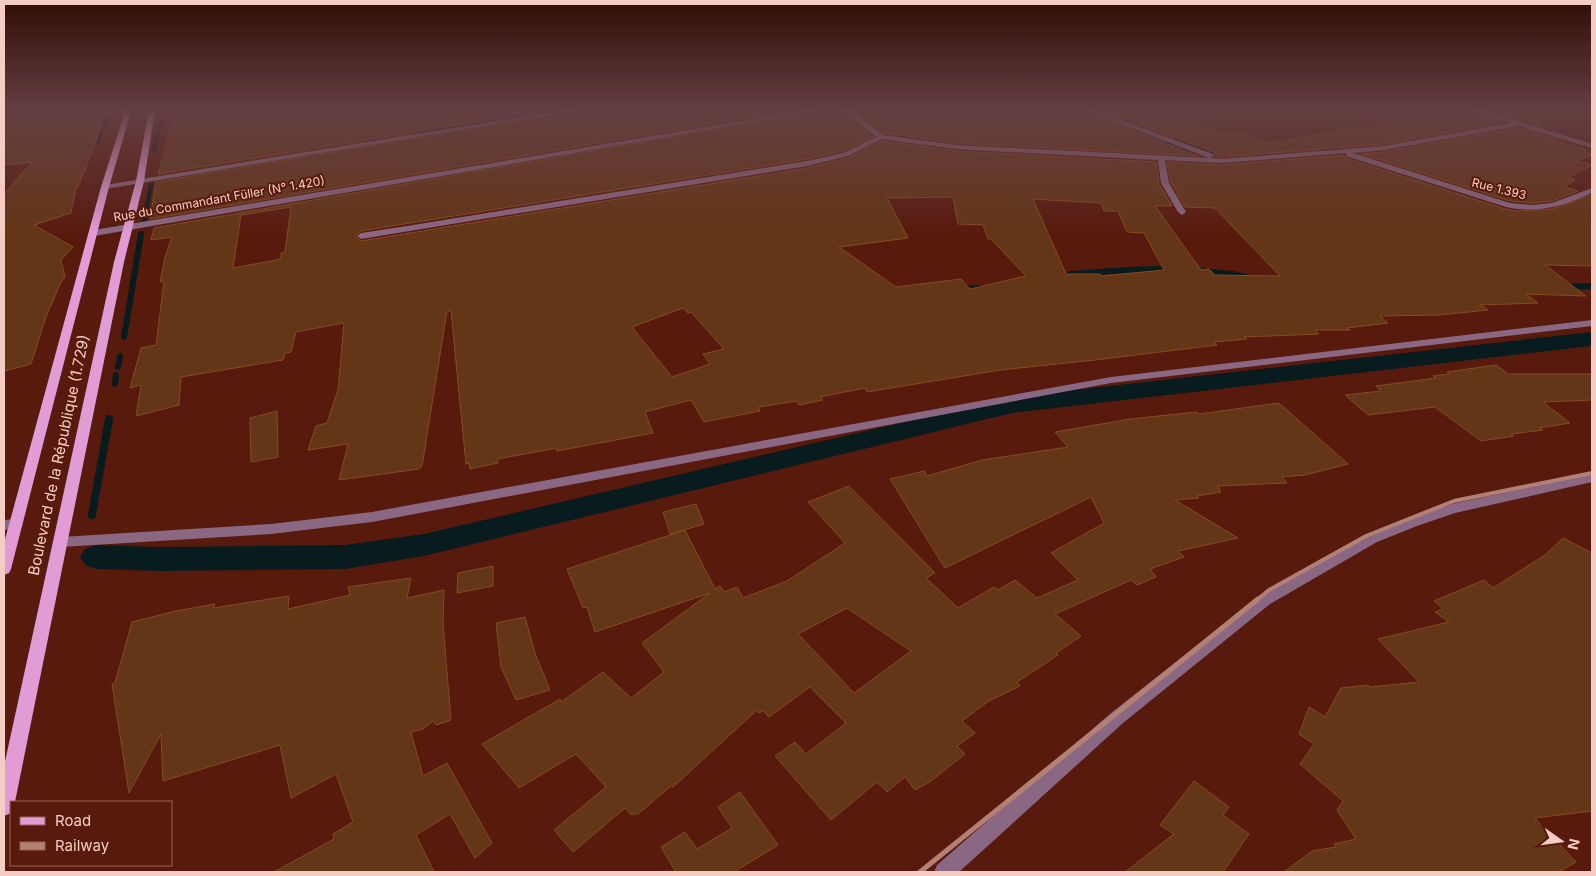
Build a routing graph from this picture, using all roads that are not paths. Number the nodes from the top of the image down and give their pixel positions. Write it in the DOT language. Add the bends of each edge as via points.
graph roads {
  1 [pos="116,151"];
  2 [pos="145,151"];
  3 [pos="326,151"];
  4 [pos="579,151"];
  5 [pos="858,151"];
  6 [pos="1028,151"];
  7 [pos="1194,151"];
  8 [pos="1354,151"];
  9 [pos="1343,152"];
  10 [pos="1161,158"];
  11 [pos="1221,161"];
  12 [pos="140,181"];
  13 [pos="105,187"];
  14 [pos="1592,190"];
  15 [pos="1182,212"];
  16 [pos="129,227"];
  17 [pos="94,233"];
  18 [pos="361,236"];
  19 [pos="1592,323"];
  20 [pos="1592,478"];
  21 [pos="11,529"];
  22 [pos="61,544"];
  23 [pos="4,569"];
  24 [pos="4,807"];
  25 [pos="944,872"];
  1 -- 13 [label="main road, Boulevard de la République (1.729)"];
  2 -- 12 [label="main road, Boulevard de la République (1.729)"];
  3 -- 12 [label="street"];
  4 -- 16 [label="street, Rue du Commandant Füller (N° 1.420)"];
  5 -- 18 [label="street" via="807,164"];
  6 -- 10 [label="street"];
  7 -- 11 [label="street"];
  8 -- 9 [label="street"];
  9 -- 11 [label="street"];
  9 -- 14 [label="street, Rue 1.393" via="1509,205 1532,209 1546,208"];
  10 -- 11 [label="street"];
  10 -- 15 [label="street" via="1165,183"];
  12 -- 13 [label="street"];
  12 -- 16 [label="main road, Boulevard de la République (1.729)"];
  13 -- 17 [label="main road, Boulevard de la République (1.729)"];
  16 -- 17 [label="street, Rue du Commandant Füller (N° 1.420)"];
  16 -- 22 [label="main road, Boulevard de la République (1.729)"];
  17 -- 21 [label="main road, Boulevard de la République (1.729)"];
  19 -- 22 [label="street" via="1111,380 372,517 271,529"];
  20 -- 25 [label="street" via="1452,509 1412,522 1372,538 1265,600 1117,718"];
  21 -- 23 [label="main road, Boulevard de la République (1.729)"];
  22 -- 24 [label="main road, Boulevard de la République (1.729)"];
}
